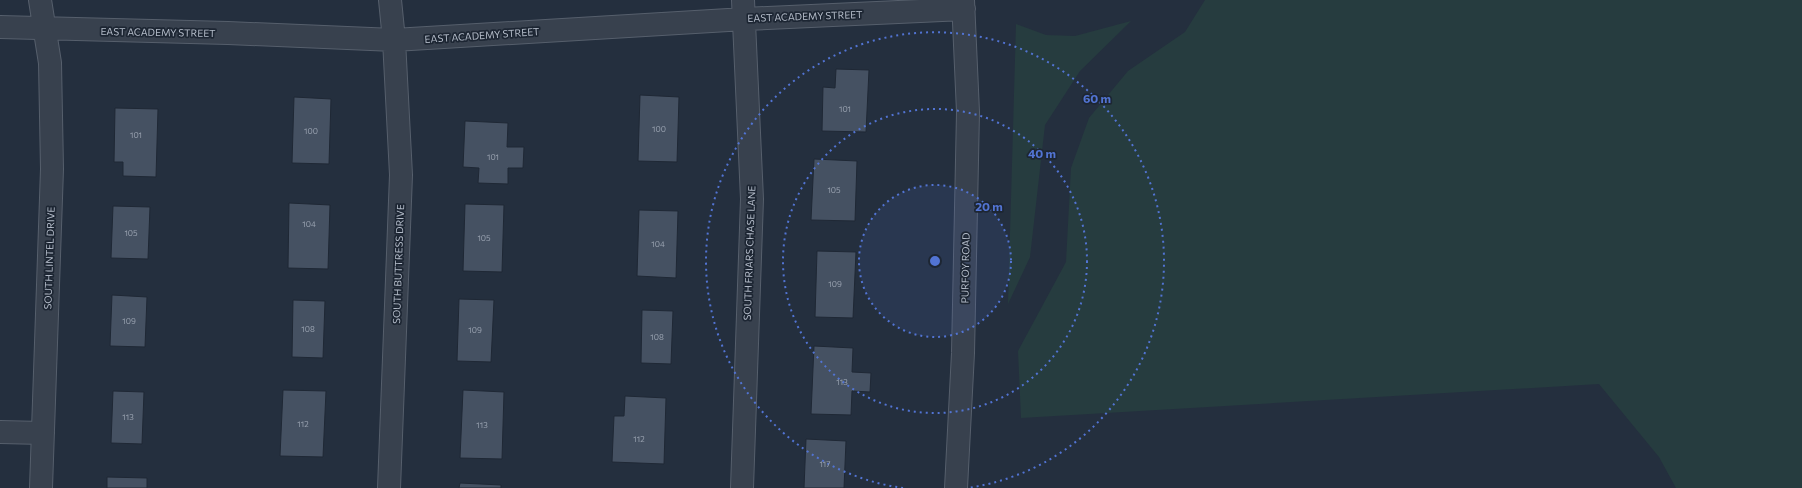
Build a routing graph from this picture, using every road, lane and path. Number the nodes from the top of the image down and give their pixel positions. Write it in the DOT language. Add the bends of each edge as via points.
graph roads {
  1 [pos="40,0"];
  2 [pos="390,0"];
  3 [pos="963,4"];
  4 [pos="744,9"];
  5 [pos="0,27"];
  6 [pos="46,29"];
  7 [pos="394,40"];
  8 [pos="0,432"];
  9 [pos="43,433"];
  10 [pos="41,488"];
  11 [pos="389,488"];
  12 [pos="742,488"];
  13 [pos="956,488"];
  1 -- 6 [label="street, SOUTH LINTEL DRIVE"];
  2 -- 7 [label="street, SOUTH BUTTRESS DRIVE"];
  3 -- 4 [label="street, EAST ACADEMY STREET"];
  3 -- 13 [label="street, PURFOY ROAD" via="968,112 963,352"];
  4 -- 7 [label="street, EAST ACADEMY STREET"];
  4 -- 12 [label="street, SOUTH FRIARS CHASE LANE" via="752,199"];
  5 -- 6 [label="street, EAST ACADEMY STREET"];
  6 -- 7 [label="street, EAST ACADEMY STREET"];
  6 -- 9 [label="street, SOUTH LINTEL DRIVE" via="50,64 52,169"];
  7 -- 11 [label="street, SOUTH BUTTRESS DRIVE" via="401,175"];
  8 -- 9 [label="street"];
  9 -- 10 [label="street, SOUTH LINTEL DRIVE"];
}
